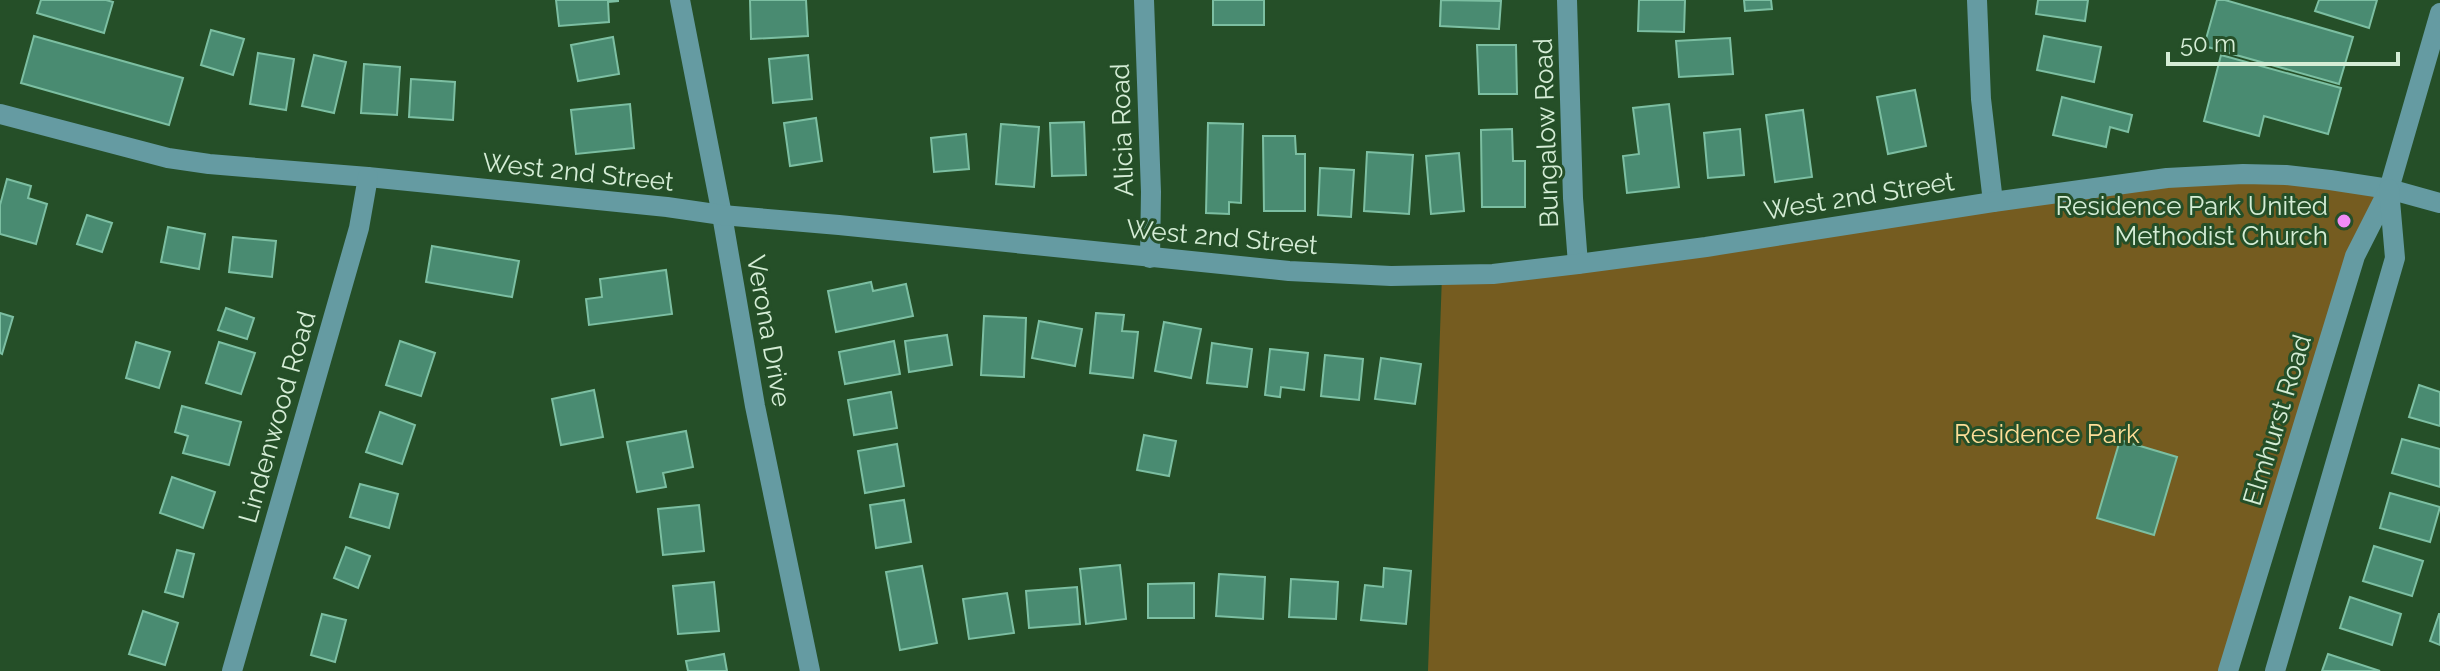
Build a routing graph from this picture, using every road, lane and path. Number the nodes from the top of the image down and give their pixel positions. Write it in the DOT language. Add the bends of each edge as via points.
graph roads {
  1 [pos="680,0"];
  2 [pos="1144,0"];
  3 [pos="1567,0"];
  4 [pos="1977,0"];
  5 [pos="2440,13"];
  6 [pos="0,114"];
  7 [pos="368,177"];
  8 [pos="2389,189"];
  9 [pos="1993,202"];
  10 [pos="2440,203"];
  11 [pos="722,215"];
  12 [pos="1150,258"];
  13 [pos="1578,264"];
  14 [pos="232,671"];
  15 [pos="810,671"];
  16 [pos="2228,671"];
  17 [pos="2275,671"];
  1 -- 11 [label="street, Verona Drive"];
  2 -- 12 [label="street, Alicia Road"];
  3 -- 13 [label="street, Bungalow Road"];
  4 -- 9 [label="street"];
  5 -- 8 [label="street, Elmhurst Road"];
  6 -- 7 [label="street, West 2nd Street" via="168,158"];
  7 -- 11 [label="street, West 2nd Street"];
  7 -- 14 [label="street, Lindenwood Road" via="359,228"];
  8 -- 9 [label="street, West 2nd Street" via="2243,174 2167,178"];
  8 -- 10 [label="street, West 2nd Street"];
  8 -- 16 [label="street, Elmhurst Road" via="2355,256"];
  8 -- 17 [label="street, Elmhurst Road" via="2395,258"];
  9 -- 13 [label="street, West 2nd Street"];
  11 -- 12 [label="street, West 2nd Street"];
  11 -- 15 [label="street, Verona Drive"];
  12 -- 13 [label="street, West 2nd Street" via="1391,276 1493,274"];
}
